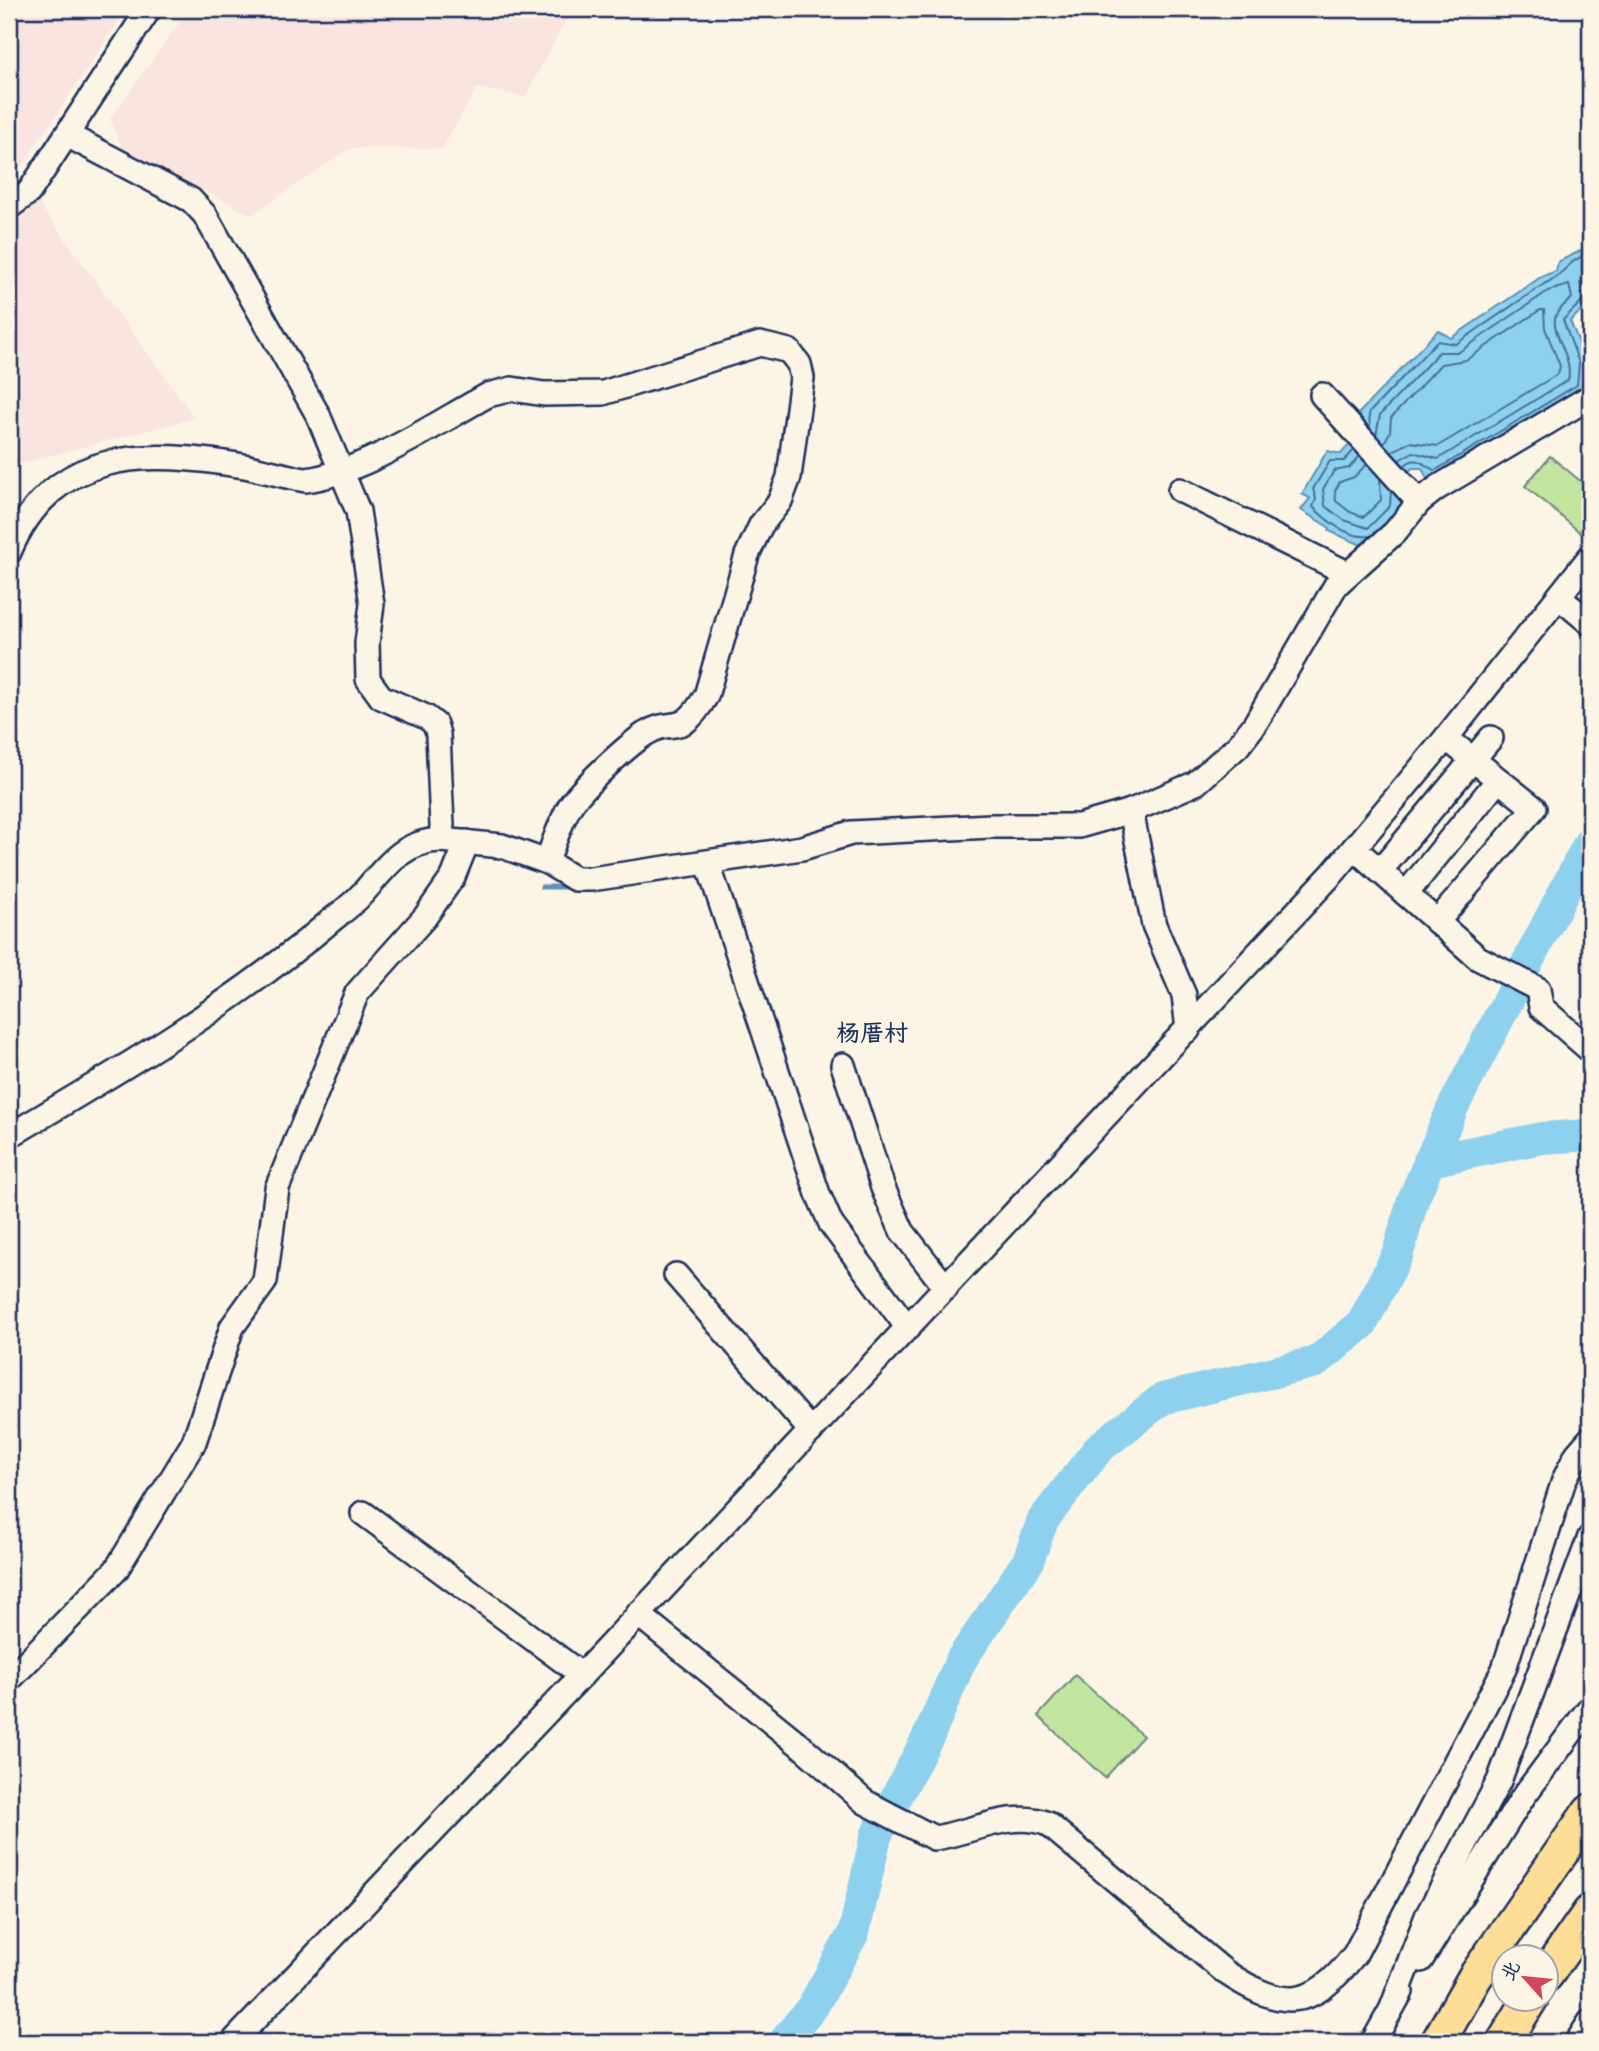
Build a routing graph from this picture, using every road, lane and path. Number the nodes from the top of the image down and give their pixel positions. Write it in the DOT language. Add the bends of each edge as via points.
graph roads {
  1 [pos="149,9"];
  2 [pos="67,135"];
  3 [pos="9,207"];
  4 [pos="1322,395"];
  5 [pos="1590,397"];
  6 [pos="342,473"];
  7 [pos="1180,490"];
  8 [pos="1416,498"];
  9 [pos="9,552"];
  10 [pos="1590,557"];
  11 [pos="1347,573"];
  12 [pos="1559,597"];
  13 [pos="1590,623"];
  14 [pos="1446,738"];
  15 [pos="1491,738"];
  16 [pos="1473,760"];
  17 [pos="1498,780"];
  18 [pos="1132,811"];
  19 [pos="440,840"];
  20 [pos="467,842"];
  21 [pos="1354,848"];
  22 [pos="547,862"];
  23 [pos="708,864"];
  24 [pos="1380,871"];
  25 [pos="1406,894"];
  26 [pos="1437,922"];
  27 [pos="1188,1030"];
  28 [pos="1590,1050"];
  29 [pos="843,1065"];
  30 [pos="9,1136"];
  31 [pos="676,1275"];
  32 [pos="946,1288"];
  33 [pos="908,1328"];
  34 [pos="811,1431"];
  35 [pos="1590,1438"];
  36 [pos="363,1513"];
  37 [pos="1590,1537"];
  38 [pos="639,1614"];
  39 [pos="582,1675"];
  40 [pos="9,1680"];
  41 [pos="1590,1707"];
  42 [pos="1590,1811"];
  43 [pos="1590,1912"];
  44 [pos="1560,1955"];
  45 [pos="1393,2005"];
  46 [pos="1522,2012"];
  47 [pos="1590,2022"];
  48 [pos="233,2042"];
  49 [pos="1373,2042"];
  50 [pos="1438,2042"];
  51 [pos="1504,2042"];
  52 [pos="1577,2042"];
  1 -- 2 [label="street"];
  2 -- 3 [label="street" via="29,192"];
  2 -- 6 [label="street" via="191,200 205,215 318,415"];
  4 -- 8 [label="street"];
  5 -- 8 [label="street"];
  6 -- 9 [label="street" via="302,480 241,466 147,455 106,461 71,478 43,499 19,528"];
  6 -- 19 [label="street" via="358,511 372,604 368,679 381,697 435,724 443,810"];
  6 -- 22 [label="street" via="488,395 512,389 544,394 603,393 760,344 789,351 799,364 802,378 789,477 747,555 706,696 694,716 681,726 649,732 632,744 570,806"];
  7 -- 11 [label="street"];
  8 -- 11 [label="street" via="1395,532"];
  10 -- 12 [label="street"];
  11 -- 18 [label="street" via="1238,746 1196,783"];
  12 -- 13 [label="street"];
  12 -- 14 [label="street"];
  14 -- 16 [label="street"];
  14 -- 21 [label="street"];
  15 -- 16 [label="street"];
  16 -- 17 [label="street"];
  16 -- 24 [label="street"];
  17 -- 25 [label="street"];
  17 -- 26 [label="street" via="1534,808"];
  18 -- 23 [label="street" via="1079,827 851,840 809,851"];
  18 -- 27 [label="street" via="1154,925 1184,995"];
  19 -- 20 [label="street"];
  19 -- 30 [label="street" via="407,847 359,897 297,949 154,1050"];
  20 -- 22 [label="street" via="502,846"];
  20 -- 40 [label="street" via="453,877 425,917 357,993 277,1188 265,1282 232,1327 194,1442 116,1570"];
  21 -- 24 [label="street"];
  21 -- 27 [label="street"];
  22 -- 23 [label="street" via="575,879"];
  23 -- 33 [label="street" via="818,1194 831,1224"];
  24 -- 25 [label="street"];
  25 -- 26 [label="street"];
  26 -- 28 [label="street" via="1478,958 1538,989 1541,1007"];
  27 -- 32 [label="street"];
  29 -- 32 [label="street" via="883,1188 902,1231"];
  31 -- 34 [label="street"];
  32 -- 33 [label="street"];
  33 -- 34 [label="street"];
  34 -- 38 [label="street"];
  35 -- 38 [label="street" via="1564,1480 1504,1669 1355,1954 1335,1980 1308,1997 1283,2000 1246,1986 1048,1824 1033,1817 934,1838 865,1802"];
  36 -- 39 [label="street"];
  37 -- 45 [label="street" via="1499,1781 1427,1916"];
  38 -- 39 [label="street"];
  39 -- 48 [label="street"];
  41 -- 45 [label="street" via="1522,1797"];
  42 -- 50 [label="highway" via="1475,1977"];
  43 -- 44 [label="highway"];
  45 -- 49 [label="street"];
  46 -- 51 [label="highway"];
  47 -- 52 [label="street"];
}
